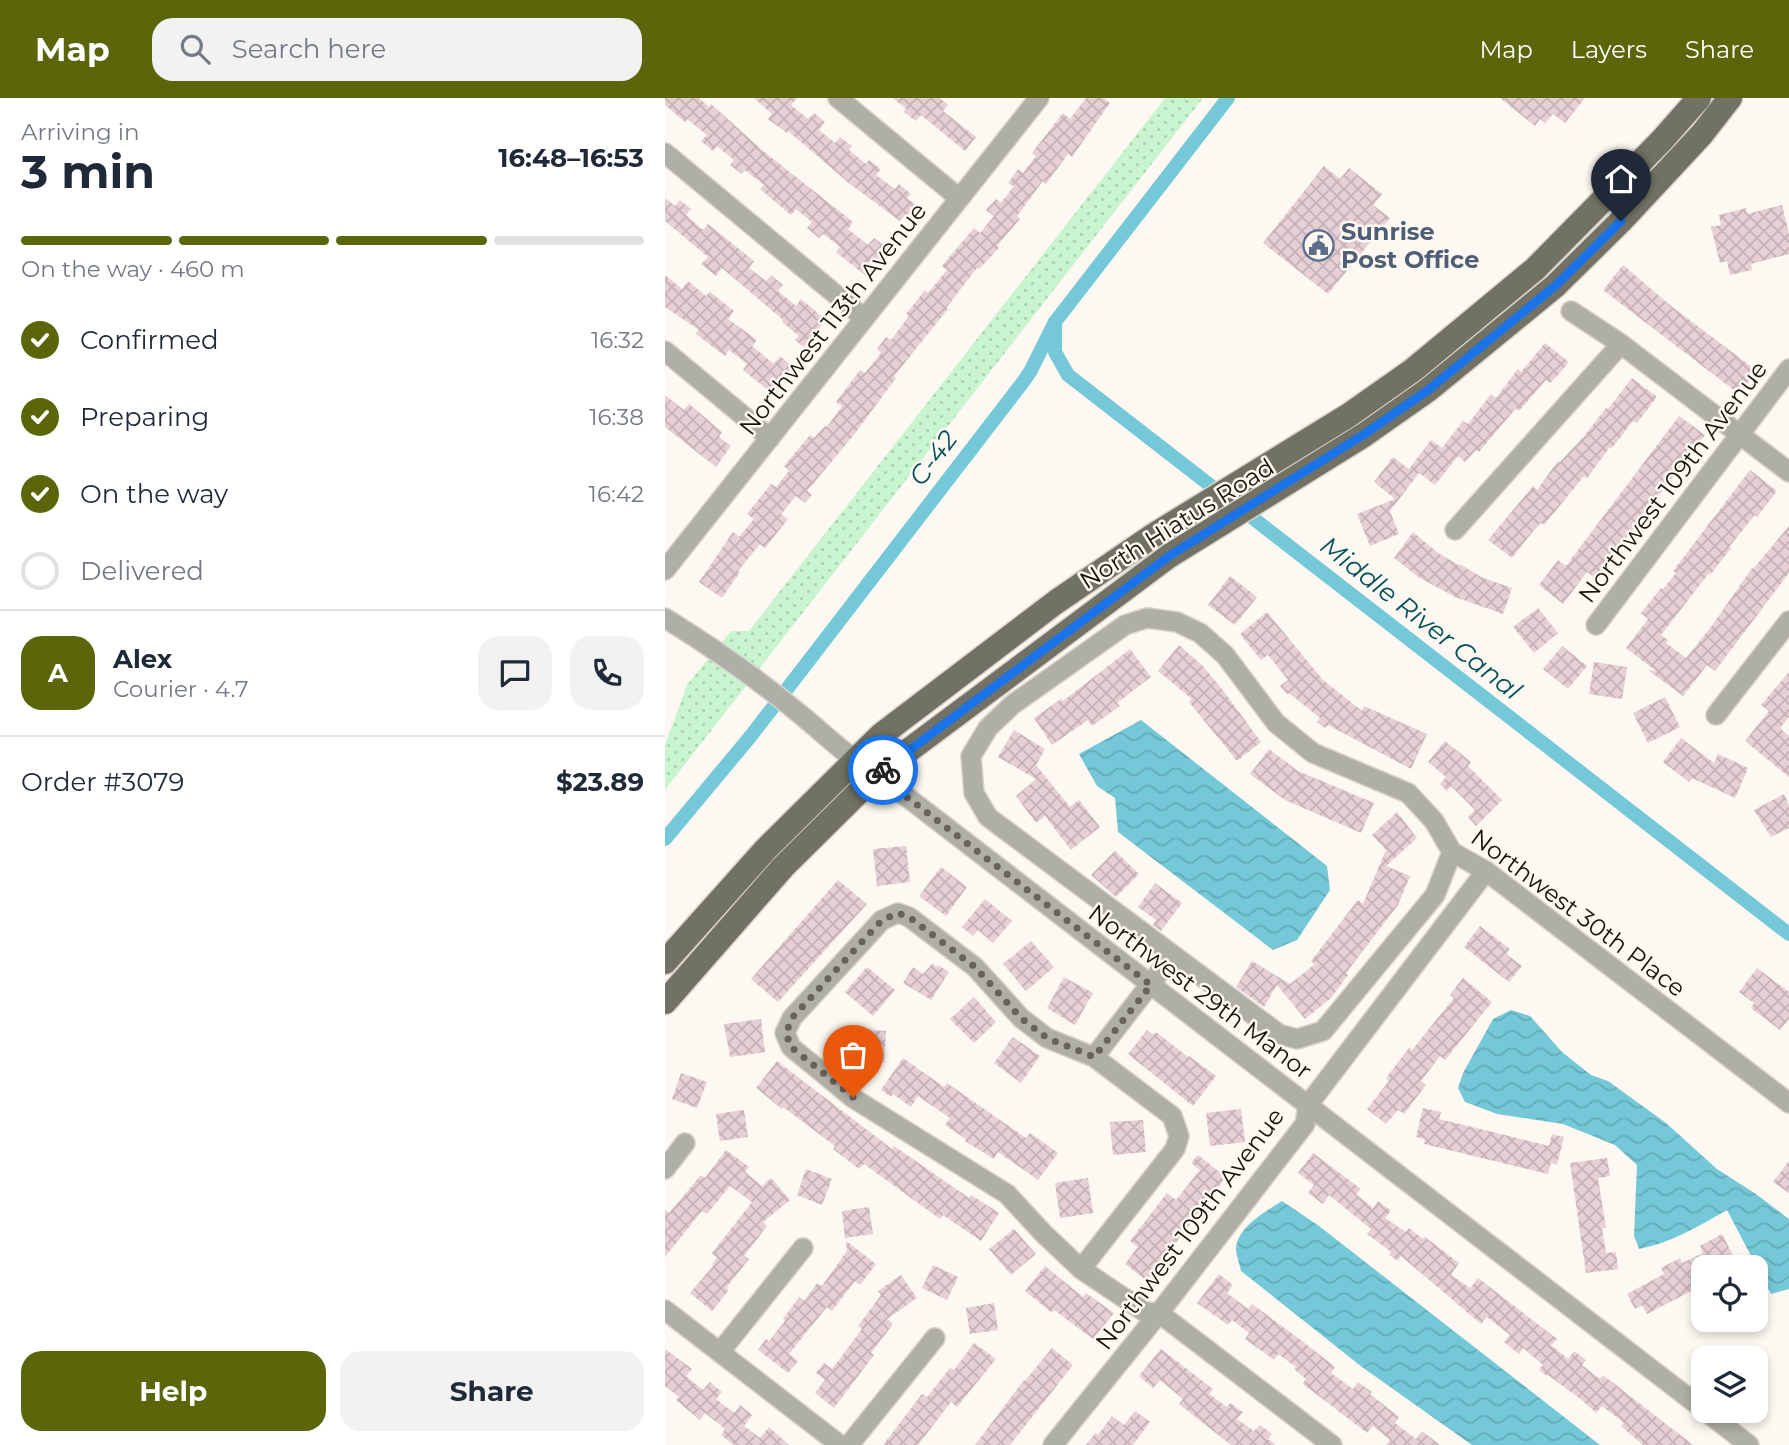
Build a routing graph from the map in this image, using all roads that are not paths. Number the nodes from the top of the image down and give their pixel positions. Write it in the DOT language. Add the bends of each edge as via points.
graph roads {
  1 [pos="838,98"];
  2 [pos="1039,98"];
  3 [pos="1699,98"];
  4 [pos="1730,98"];
  5 [pos="665,153"];
  6 [pos="959,198"];
  7 [pos="1571,311"];
  8 [pos="864,318"];
  9 [pos="1621,344"];
  10 [pos="665,351"];
  11 [pos="1789,369"];
  12 [pos="1740,434"];
  13 [pos="770,438"];
  14 [pos="1789,472"];
  15 [pos="1455,530"];
  16 [pos="665,570"];
  17 [pos="665,618"];
  18 [pos="1789,621"];
  19 [pos="1596,625"];
  20 [pos="1716,715"];
  21 [pos="971,756"];
  22 [pos="853,761"];
  23 [pos="877,774"];
  24 [pos="1452,852"];
  25 [pos="1486,871"];
  26 [pos="1172,956"];
  27 [pos="665,962"];
  28 [pos="1151,985"];
  29 [pos="665,1002"];
  30 [pos="1094,1057"];
  31 [pos="1789,1103"];
  32 [pos="1308,1105"];
  33 [pos="685,1143"];
  34 [pos="665,1169"];
  35 [pos="803,1248"];
  36 [pos="1081,1269"];
  37 [pos="665,1310"];
  38 [pos="1159,1312"];
  39 [pos="935,1338"];
  40 [pos="720,1352"];
  41 [pos="1691,1400"];
  42 [pos="1721,1423"];
  43 [pos="840,1445"];
  44 [pos="849,1445"];
  45 [pos="1053,1445"];
  46 [pos="1332,1445"];
  47 [pos="1749,1445"];
  1 -- 6 [label="street"];
  2 -- 6 [label="street, Northwest 113th Avenue"];
  3 -- 22 [label="main road, North Hiatus Road" via="1535,269 1413,370 1055,602"];
  4 -- 23 [label="main road, North Hiatus Road" via="1675,163 1555,286 1428,390 1169,556"];
  5 -- 8 [label="street"];
  6 -- 8 [label="street, Northwest 113th Avenue"];
  7 -- 9 [label="street"];
  8 -- 13 [label="street, Northwest 113th Avenue"];
  9 -- 12 [label="street"];
  9 -- 15 [label="street"];
  10 -- 13 [label="street"];
  11 -- 12 [label="street, Northwest 109th Avenue"];
  12 -- 14 [label="street"];
  12 -- 19 [label="street, Northwest 109th Avenue"];
  13 -- 16 [label="street, Northwest 113th Avenue"];
  17 -- 22 [label="street, Northwest 29th Manor" via="758,682"];
  18 -- 20 [label="street"];
  21 -- 24 [label="street, Northwest 30th Place" via="988,728 1012,705 1125,625 1147,618 1177,622 1225,655 1276,723 1313,753 1408,793 1434,821"];
  21 -- 26 [label="street, Northwest 29th Manor" via="974,793 988,817"];
  22 -- 23 [label="street, Northwest 29th Manor"];
  22 -- 27 [label="main road, North Hiatus Road"];
  23 -- 28 [label="street, Northwest 29th Manor"];
  23 -- 29 [label="main road, North Hiatus Road" via="783,867"];
  24 -- 25 [label="street, Northwest 30th Place"];
  24 -- 26 [label="street, Northwest 29th Manor" via="1435,895 1323,1031 1297,1039 1279,1034"];
  25 -- 31 [label="street, Northwest 30th Place"];
  25 -- 32 [label="street, Northwest 109th Avenue"];
  26 -- 28 [label="street"];
  28 -- 30 [label="street"];
  28 -- 32 [label="street, Northwest 29th Manor"];
  30 -- 36 [label="street" via="1172,1116 1179,1136 1175,1149"];
  30 -- 36 [label="street" via="1047,1038 1021,1018 975,967 898,913 882,920 792,1018 786,1033 791,1047 853,1097 1007,1194"];
  32 -- 38 [label="street, Northwest 109th Avenue" via="1304,1124"];
  32 -- 41 [label="street, Northwest 29th Manor"];
  33 -- 34 [label="street"];
  35 -- 40 [label="street"];
  36 -- 38 [label="street" via="1145,1312"];
  37 -- 40 [label="street"];
  38 -- 45 [label="street, Northwest 109th Avenue"];
  38 -- 46 [label="street"];
  39 -- 44 [label="street"];
  40 -- 43 [label="street"];
  42 -- 47 [label="street, Northwest 29th Manor"];
}
